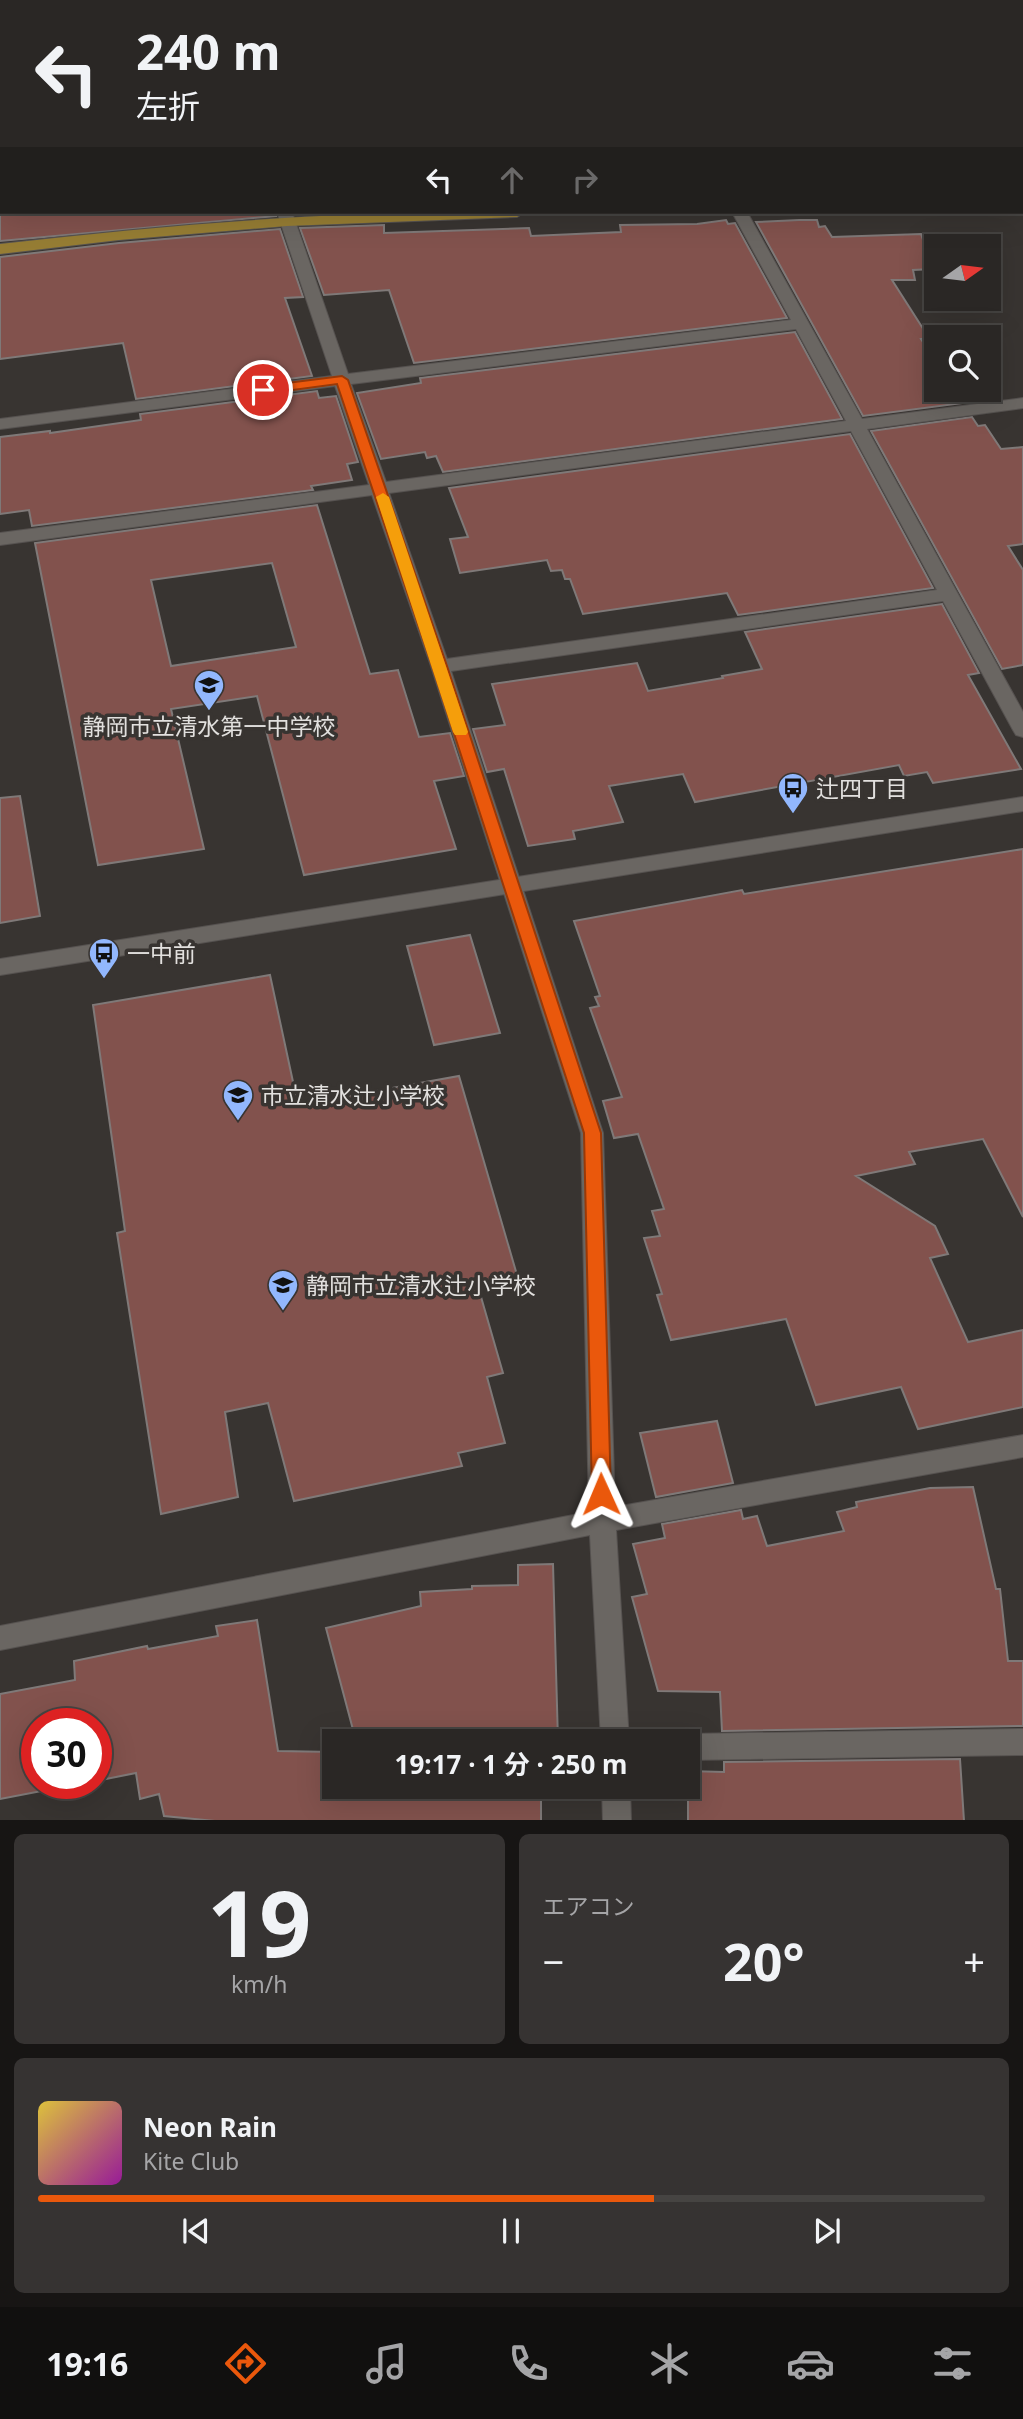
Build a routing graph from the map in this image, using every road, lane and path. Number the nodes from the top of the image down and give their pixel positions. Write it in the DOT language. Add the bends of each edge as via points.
graph roads {
  1 [pos="402,214"];
  2 [pos="741,214"];
  3 [pos="286,216"];
  4 [pos="0,248"];
  5 [pos="800,324"];
  6 [pos="342,380"];
  7 [pos="1023,403"];
  8 [pos="0,425"];
  9 [pos="856,425"];
  10 [pos="380,489"];
  11 [pos="0,539"];
  12 [pos="948,594"];
  13 [pos="439,666"];
  14 [pos="1023,730"];
  15 [pos="1023,804"];
  16 [pos="509,884"];
  17 [pos="0,967"];
  18 [pos="1023,1446"];
  19 [pos="602,1521"];
  20 [pos="0,1638"];
  21 [pos="614,1729"];
  22 [pos="1023,1742"];
  23 [pos="700,1747"];
  24 [pos="617,1799"];
  25 [pos="617,1820"];
  1 -- 3 [label="main road"];
  2 -- 5 [label="street"];
  3 -- 4 [label="main road"];
  3 -- 6 [label="street"];
  5 -- 6 [label="street"];
  5 -- 9 [label="street"];
  6 -- 8 [label="street"];
  6 -- 10 [label="street"];
  7 -- 9 [label="street"];
  9 -- 10 [label="street"];
  9 -- 12 [label="street"];
  10 -- 11 [label="street"];
  10 -- 13 [label="street"];
  12 -- 13 [label="street"];
  12 -- 14 [label="street"];
  13 -- 16 [label="street"];
  15 -- 16 [label="street"];
  16 -- 17 [label="street"];
  16 -- 19 [label="street" via="592,1133"];
  18 -- 19 [label="street"];
  19 -- 20 [label="street"];
  19 -- 21 [label="street"];
  22 -- 23 [label="street"];
  24 -- 25 [label="street"];
}
